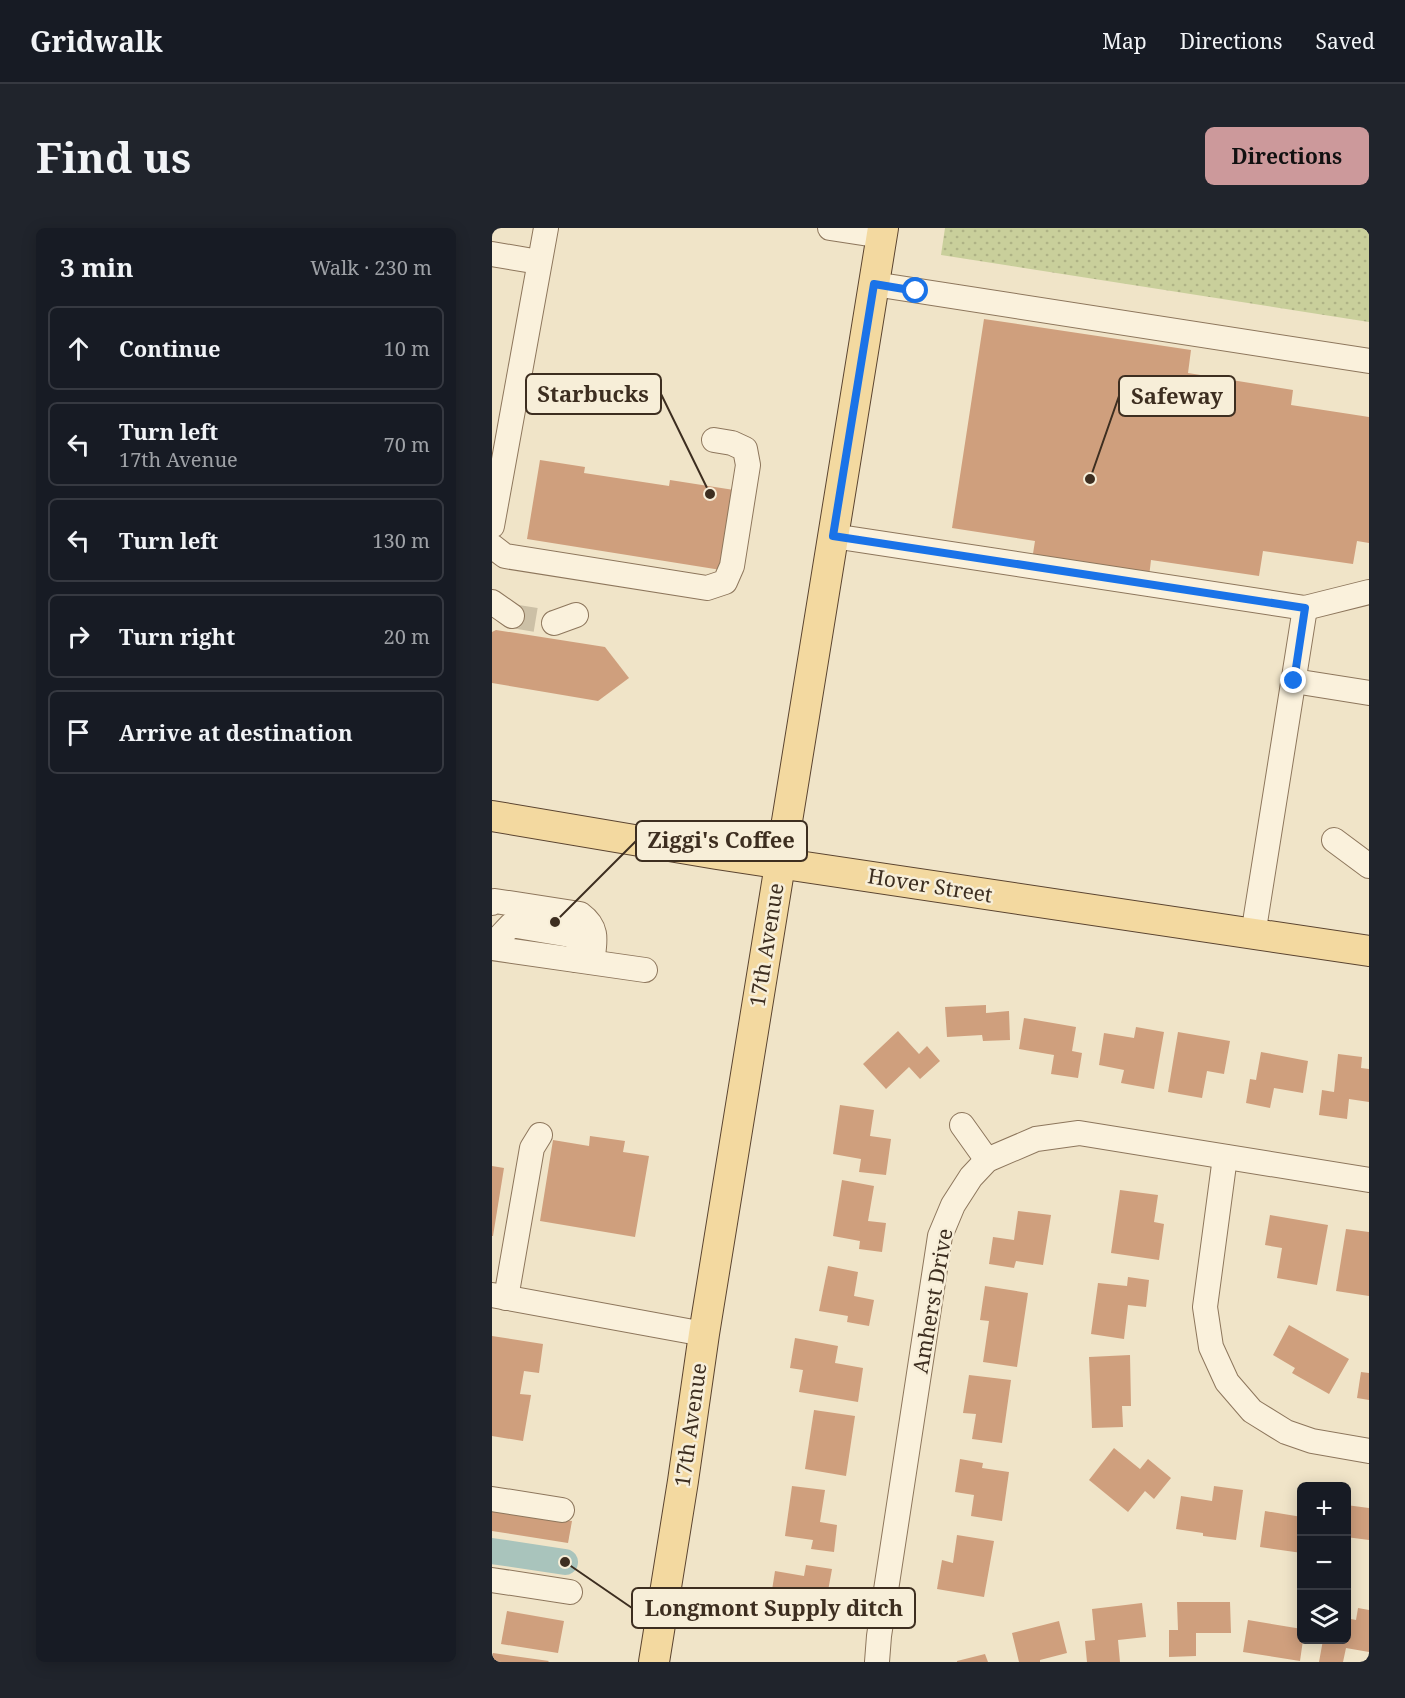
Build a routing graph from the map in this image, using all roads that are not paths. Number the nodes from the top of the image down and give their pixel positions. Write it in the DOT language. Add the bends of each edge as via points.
graph roads {
  1 [pos="546,228"];
  2 [pos="830,228"];
  3 [pos="882,232"];
  4 [pos="492,254"];
  5 [pos="539,262"];
  6 [pos="874,284"];
  7 [pos="1369,361"];
  8 [pos="502,406"];
  9 [pos="714,440"];
  10 [pos="492,526"];
  11 [pos="833,536"];
  12 [pos="492,546"];
  13 [pos="1369,592"];
  14 [pos="492,602"];
  15 [pos="1305,608"];
  16 [pos="576,615"];
  17 [pos="512,616"];
  18 [pos="554,623"];
  19 [pos="1294,681"];
  20 [pos="1369,693"];
  21 [pos="492,816"];
  22 [pos="1334,840"];
  23 [pos="780,863"];
  24 [pos="1369,866"];
  25 [pos="492,903"];
  26 [pos="1253,935"];
  27 [pos="492,946"];
  28 [pos="1369,951"];
  29 [pos="584,961"];
  30 [pos="645,970"];
  31 [pos="962,1125"];
  32 [pos="540,1136"];
  33 [pos="1225,1157"];
  34 [pos="987,1160"];
  35 [pos="1369,1180"];
  36 [pos="499,1296"];
  37 [pos="704,1334"];
  38 [pos="1369,1451"];
  39 [pos="492,1499"];
  40 [pos="562,1510"];
  41 [pos="492,1580"];
  42 [pos="570,1592"];
  43 [pos="654,1662"];
  44 [pos="878,1662"];
  1 -- 5 [label="street"];
  2 -- 3 [label="street"];
  3 -- 6 [label="main road, 17th Avenue"];
  4 -- 5 [label="street"];
  5 -- 8 [label="street"];
  6 -- 7 [label="street"];
  6 -- 11 [label="main road, 17th Avenue"];
  8 -- 10 [label="street"];
  9 -- 12 [label="street" via="745,449 748,465 732,566 725,582 707,588 505,556"];
  11 -- 15 [label="street"];
  11 -- 23 [label="main road, 17th Avenue"];
  13 -- 15 [label="street"];
  14 -- 17 [label="street"];
  15 -- 19 [label="street"];
  16 -- 18 [label="street"];
  19 -- 20 [label="street"];
  19 -- 26 [label="street"];
  21 -- 23 [label="main road, Hover Street"];
  22 -- 24 [label="street"];
  23 -- 26 [label="main road, Hover Street"];
  23 -- 37 [label="main road, 17th Avenue"];
  25 -- 29 [label="street" via="580,914 589,921 595,936"];
  26 -- 28 [label="main road, Hover Street"];
  27 -- 29 [label="street"];
  29 -- 30 [label="street"];
  31 -- 34 [label="street"];
  32 -- 36 [label="street" via="532,1148"];
  33 -- 34 [label="street, Amherst Drive" via="1079,1134 1036,1139"];
  33 -- 35 [label="street, Amherst Drive"];
  33 -- 38 [label="street" via="1205,1307 1211,1347 1227,1382 1252,1411 1286,1432"];
  34 -- 44 [label="street, Amherst Drive" via="953,1205 940,1236"];
  36 -- 37 [label="street"];
  37 -- 43 [label="main road, 17th Avenue"];
  39 -- 40 [label="street"];
  41 -- 42 [label="street"];
}
